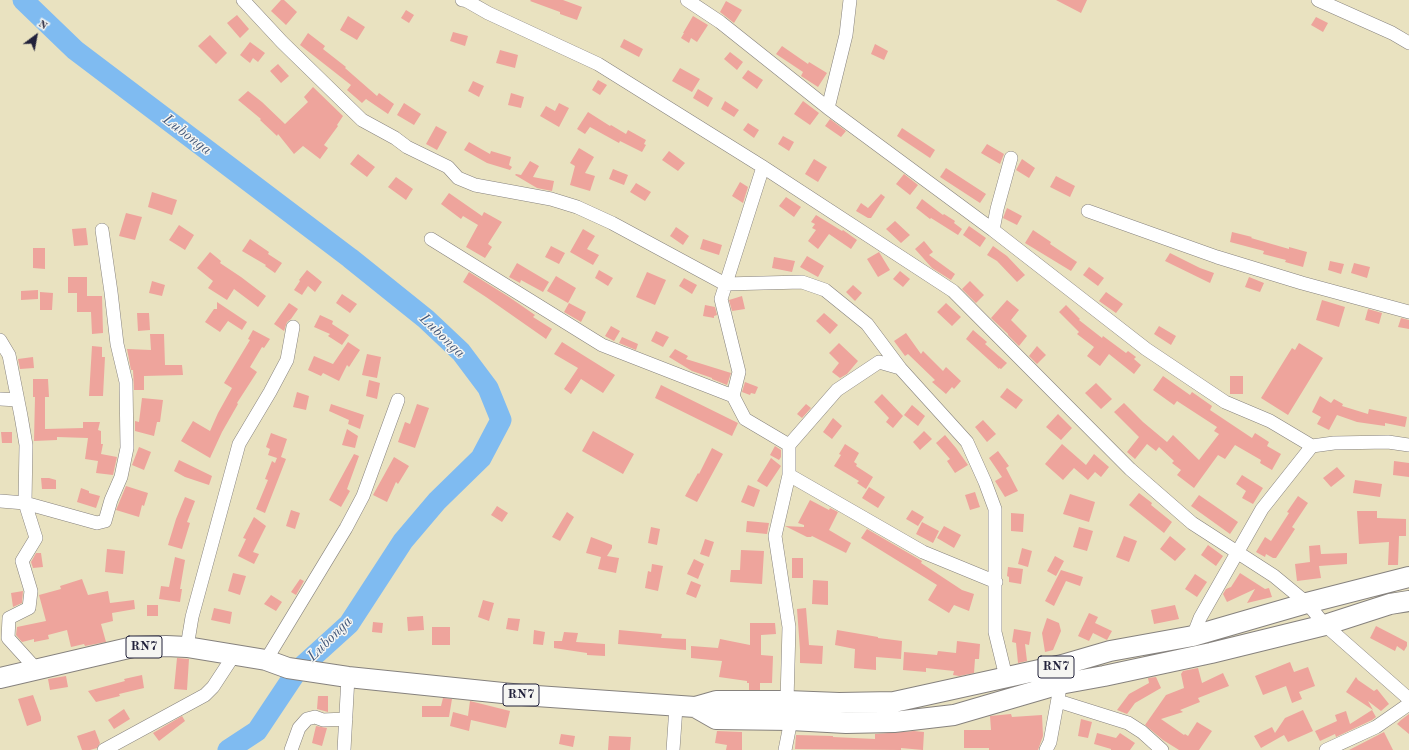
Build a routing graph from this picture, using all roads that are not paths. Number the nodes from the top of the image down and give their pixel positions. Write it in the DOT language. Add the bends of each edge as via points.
graph roads {
  1 [pos="243,0"];
  2 [pos="462,0"];
  3 [pos="687,0"];
  4 [pos="850,0"];
  5 [pos="1318,0"];
  6 [pos="1409,43"];
  7 [pos="828,108"];
  8 [pos="1011,158"];
  9 [pos="763,167"];
  10 [pos="1088,211"];
  11 [pos="102,230"];
  12 [pos="993,230"];
  13 [pos="431,239"];
  14 [pos="725,284"];
  15 [pos="1409,312"];
  16 [pos="293,327"];
  17 [pos="0,340"];
  18 [pos="900,368"];
  19 [pos="733,396"];
  20 [pos="0,399"];
  21 [pos="18,400"];
  22 [pos="398,400"];
  23 [pos="789,445"];
  24 [pos="1409,445"];
  25 [pos="1312,446"];
  26 [pos="789,474"];
  27 [pos="0,501"];
  28 [pos="26,503"];
  29 [pos="1238,553"];
  30 [pos="1409,577"];
  31 [pos="996,582"];
  32 [pos="1409,601"];
  33 [pos="1307,603"];
  34 [pos="1325,624"];
  35 [pos="1193,636"];
  36 [pos="187,647"];
  37 [pos="234,655"];
  38 [pos="266,660"];
  39 [pos="37,670"];
  40 [pos="348,677"];
  41 [pos="0,678"];
  42 [pos="1006,678"];
  43 [pos="1060,683"];
  44 [pos="1409,699"];
  45 [pos="894,702"];
  46 [pos="1409,704"];
  47 [pos="686,707"];
  48 [pos="789,710"];
  49 [pos="346,719"];
  50 [pos="894,722"];
  51 [pos="104,750"];
  52 [pos="291,750"];
  53 [pos="344,750"];
  54 [pos="673,750"];
  55 [pos="786,750"];
  56 [pos="1046,750"];
  57 [pos="1162,750"];
  58 [pos="1326,750"];
  1 -- 14 [label="street" via="362,120 407,147 448,167 458,178 475,185 551,199 577,207"];
  2 -- 9 [label="street" via="598,64"];
  3 -- 7 [label="street" via="720,22"];
  4 -- 7 [label="street" via="846,36"];
  5 -- 6 [label="street"];
  7 -- 12 [label="street"];
  8 -- 12 [label="street"];
  9 -- 14 [label="street"];
  9 -- 29 [label="street" via="953,291 1130,469 1192,523"];
  10 -- 15 [label="street" via="1217,257"];
  11 -- 28 [label="street" via="117,344 126,382 126,448 120,477 105,521 97,523"];
  12 -- 25 [label="street" via="1153,353 1225,402 1270,421"];
  13 -- 19 [label="street" via="602,345"];
  14 -- 18 [label="street" via="802,282 825,290 867,324"];
  14 -- 19 [label="street" via="721,299 739,372"];
  16 -- 36 [label="street" via="287,360 239,444 192,617"];
  17 -- 21 [label="street" via="9,355"];
  18 -- 23 [label="street" via="879,362 837,390"];
  18 -- 31 [label="street" via="967,442 985,482 995,509"];
  19 -- 23 [label="street" via="745,419"];
  20 -- 21 [label="street"];
  21 -- 28 [label="street" via="26,444"];
  22 -- 38 [label="street" via="363,496"];
  23 -- 26 [label="street"];
  24 -- 25 [label="street" via="1388,442"];
  25 -- 29 [label="street" via="1262,509"];
  26 -- 31 [label="street" via="923,552"];
  26 -- 48 [label="street" via="775,536 788,627"];
  27 -- 28 [label="street"];
  28 -- 39 [label="street" via="36,538 22,561 31,591 29,608 8,618 8,638"];
  29 -- 33 [label="street" via="1274,576"];
  29 -- 35 [label="street" via="1200,618"];
  30 -- 33 [label="main road, RN7"];
  31 -- 42 [label="street" via="995,632"];
  32 -- 34 [label="main road, RN7" via="1390,604"];
  33 -- 34 [label="street"];
  33 -- 35 [label="main road, RN7"];
  34 -- 43 [label="main road, RN7" via="1211,654"];
  34 -- 44 [label="street"];
  35 -- 43 [label="main road, RN7" via="1110,651"];
  36 -- 37 [label="main road, RN7"];
  36 -- 39 [label="main road, RN7" via="133,647"];
  37 -- 38 [label="main road, RN7"];
  37 -- 51 [label="street" via="214,687 205,695"];
  38 -- 40 [label="main road, RN7" via="288,668"];
  39 -- 41 [label="main road, RN7"];
  40 -- 47 [label="main road, RN7" via="522,695"];
  40 -- 49 [label="street"];
  42 -- 43 [label="main road, RN7"];
  42 -- 45 [label="main road, RN7"];
  43 -- 50 [label="main road, RN7" via="954,715"];
  43 -- 56 [label="street" via="1050,742"];
  43 -- 57 [label="street" via="1142,732"];
  45 -- 48 [label="main road, RN7" via="838,703"];
  45 -- 50 [label="main road"];
  46 -- 58 [label="street" via="1376,727"];
  47 -- 48 [label="main road, RN7" via="716,701"];
  47 -- 54 [label="street"];
  48 -- 50 [label="main road, RN7" via="846,723"];
  48 -- 55 [label="street"];
  49 -- 52 [label="street" via="307,719 300,728"];
  49 -- 53 [label="street"];
}
